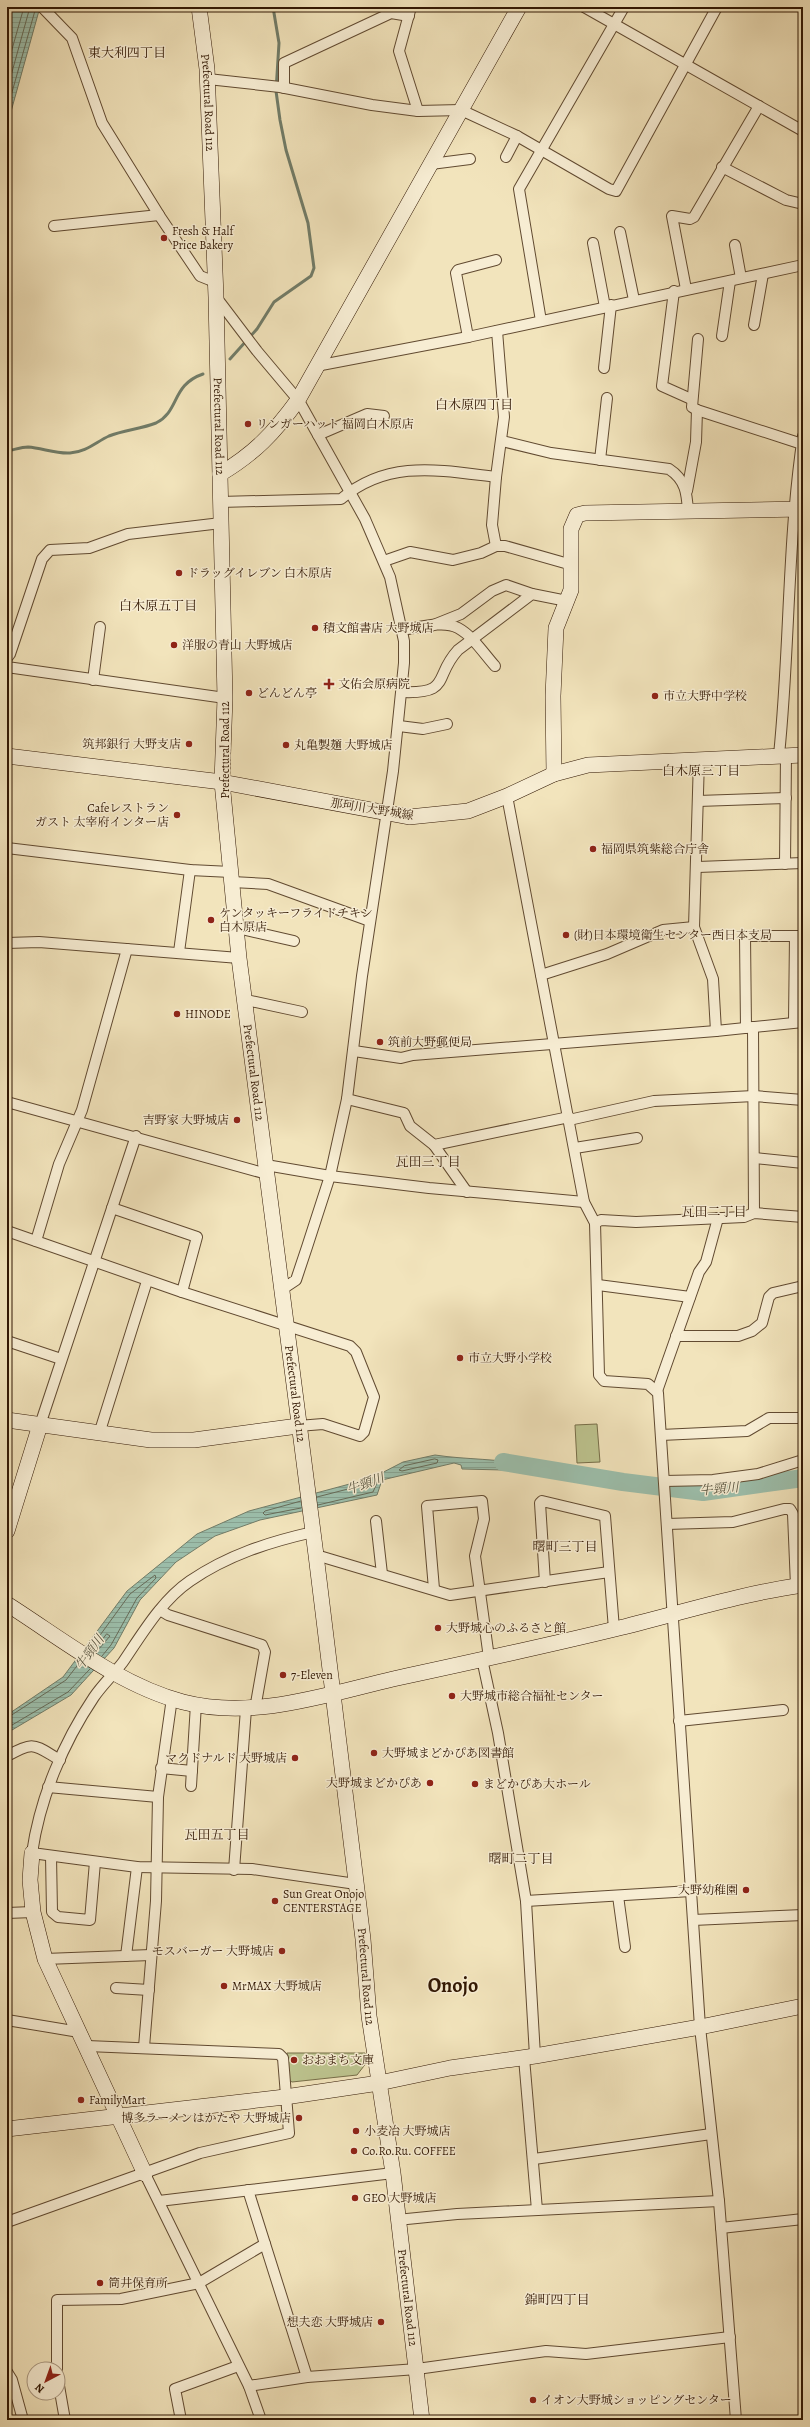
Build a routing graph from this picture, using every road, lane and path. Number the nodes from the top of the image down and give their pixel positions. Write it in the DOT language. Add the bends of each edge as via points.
graph roads {
  1 [pos="42,7"];
  2 [pos="200,7"];
  3 [pos="519,7"];
  4 [pos="584,7"];
  5 [pos="624,7"];
  6 [pos="717,7"];
  7 [pos="410,11"];
  8 [pos="614,24"];
  9 [pos="687,64"];
  10 [pos="208,79"];
  11 [pos="279,87"];
  12 [pos="759,106"];
  13 [pos="461,110"];
  14 [pos="418,111"];
  15 [pos="803,131"];
  16 [pos="517,136"];
  17 [pos="543,150"];
  18 [pos="506,157"];
  19 [pos="470,159"];
  20 [pos="431,164"];
  21 [pos="722,167"];
  22 [pos="803,204"];
  23 [pos="159,215"];
  24 [pos="54,226"];
  25 [pos="620,232"];
  26 [pos="593,243"];
  27 [pos="735,245"];
  28 [pos="496,260"];
  29 [pos="803,265"];
  30 [pos="764,274"];
  31 [pos="741,278"];
  32 [pos="730,281"];
  33 [pos="686,289"];
  34 [pos="215,290"];
  35 [pos="674,292"];
  36 [pos="634,300"];
  37 [pos="608,306"];
  38 [pos="541,321"];
  39 [pos="754,325"];
  40 [pos="497,331"];
  41 [pos="722,336"];
  42 [pos="468,337"];
  43 [pos="698,339"];
  44 [pos="316,366"];
  45 [pos="604,368"];
  46 [pos="607,398"];
  47 [pos="691,399"];
  48 [pos="298,400"];
  49 [pos="697,410"];
  50 [pos="384,416"];
  51 [pos="318,435"];
  52 [pos="802,440"];
  53 [pos="502,441"];
  54 [pos="600,460"];
  55 [pos="220,474"];
  56 [pos="496,477"];
  57 [pos="350,491"];
  58 [pos="687,491"];
  59 [pos="220,502"];
  60 [pos="798,509"];
  61 [pos="688,512"];
  62 [pos="220,523"];
  63 [pos="496,546"];
  64 [pos="384,561"];
  65 [pos="572,565"];
  66 [pos="532,594"];
  67 [pos="567,601"];
  68 [pos="432,626"];
  69 [pos="100,627"];
  70 [pos="402,630"];
  71 [pos="471,639"];
  72 [pos="7,658"];
  73 [pos="495,666"];
  74 [pos="7,667"];
  75 [pos="93,680"];
  76 [pos="402,692"];
  77 [pos="225,698"];
  78 [pos="447,724"];
  79 [pos="399,726"];
  80 [pos="783,755"];
  81 [pos="803,755"];
  82 [pos="7,756"];
  83 [pos="699,759"];
  84 [pos="554,774"];
  85 [pos="222,782"];
  86 [pos="507,796"];
  87 [pos="786,798"];
  88 [pos="698,800"];
  89 [pos="388,814"];
  90 [pos="7,848"];
  91 [pos="803,863"];
  92 [pos="785,864"];
  93 [pos="698,867"];
  94 [pos="190,870"];
  95 [pos="232,877"];
  96 [pos="370,921"];
  97 [pos="694,927"];
  98 [pos="237,928"];
  99 [pos="799,936"];
  100 [pos="294,940"];
  101 [pos="7,943"];
  102 [pos="127,949"];
  103 [pos="179,952"];
  104 [pos="240,958"];
  105 [pos="541,975"];
  106 [pos="246,1000"];
  107 [pos="302,1012"];
  108 [pos="799,1022"];
  109 [pos="750,1027"];
  110 [pos="716,1031"];
  111 [pos="554,1043"];
  112 [pos="354,1051"];
  113 [pos="754,1096"];
  114 [pos="347,1099"];
  115 [pos="803,1100"];
  116 [pos="7,1102"];
  117 [pos="569,1118"];
  118 [pos="78,1121"];
  119 [pos="136,1136"];
  120 [pos="637,1138"];
  121 [pos="434,1145"];
  122 [pos="575,1148"];
  123 [pos="755,1158"];
  124 [pos="803,1163"];
  125 [pos="266,1170"];
  126 [pos="330,1176"];
  127 [pos="467,1192"];
  128 [pos="584,1202"];
  129 [pos="112,1208"];
  130 [pos="754,1213"];
  131 [pos="803,1217"];
  132 [pos="718,1218"];
  133 [pos="595,1223"];
  134 [pos="7,1231"];
  135 [pos="36,1241"];
  136 [pos="94,1260"];
  137 [pos="147,1281"];
  138 [pos="598,1285"];
  139 [pos="803,1286"];
  140 [pos="281,1290"];
  141 [pos="182,1292"];
  142 [pos="690,1298"];
  143 [pos="285,1326"];
  144 [pos="676,1336"];
  145 [pos="7,1341"];
  146 [pos="61,1359"];
  147 [pos="657,1391"];
  148 [pos="803,1418"];
  149 [pos="7,1420"];
  150 [pos="40,1426"];
  151 [pos="298,1426"];
  152 [pos="100,1434"];
  153 [pos="661,1435"];
  154 [pos="803,1460"];
  155 [pos="664,1481"];
  156 [pos="376,1521"];
  157 [pos="667,1522"];
  158 [pos="7,1531"];
  159 [pos="313,1532"];
  160 [pos="316,1555"];
  161 [pos="609,1572"];
  162 [pos="382,1574"];
  163 [pos="545,1582"];
  164 [pos="800,1586"];
  165 [pos="434,1590"];
  166 [pos="481,1590"];
  167 [pos="7,1604"];
  168 [pos="160,1610"];
  169 [pos="674,1614"];
  170 [pos="614,1629"];
  171 [pos="486,1659"];
  172 [pos="112,1670"];
  173 [pos="332,1694"];
  174 [pos="172,1698"];
  175 [pos="196,1704"];
  176 [pos="250,1709"];
  177 [pos="783,1710"];
  178 [pos="679,1721"];
  179 [pos="7,1756"];
  180 [pos="60,1760"];
  181 [pos="161,1768"];
  182 [pos="192,1771"];
  183 [pos="191,1786"];
  184 [pos="48,1787"];
  185 [pos="158,1797"];
  186 [pos="32,1853"];
  187 [pos="51,1856"];
  188 [pos="95,1862"];
  189 [pos="136,1867"];
  190 [pos="156,1869"];
  191 [pos="234,1870"];
  192 [pos="356,1884"];
  193 [pos="691,1892"];
  194 [pos="618,1896"];
  195 [pos="526,1901"];
  196 [pos="33,1912"];
  197 [pos="7,1913"];
  198 [pos="803,1915"];
  199 [pos="693,1920"];
  200 [pos="625,1947"];
  201 [pos="151,1955"];
  202 [pos="126,1956"];
  203 [pos="45,1959"];
  204 [pos="116,1988"];
  205 [pos="149,1990"];
  206 [pos="803,2006"];
  207 [pos="7,2020"];
  208 [pos="700,2027"];
  209 [pos="79,2032"];
  210 [pos="87,2046"];
  211 [pos="144,2047"];
  212 [pos="529,2057"];
  213 [pos="379,2083"];
  214 [pos="285,2097"];
  215 [pos="118,2117"];
  216 [pos="7,2129"];
  217 [pos="711,2134"];
  218 [pos="534,2159"];
  219 [pos="393,2173"];
  220 [pos="145,2174"];
  221 [pos="248,2190"];
  222 [pos="159,2201"];
  223 [pos="719,2202"];
  224 [pos="537,2210"];
  225 [pos="803,2219"];
  226 [pos="397,2220"];
  227 [pos="7,2222"];
  228 [pos="721,2228"];
  229 [pos="265,2244"];
  230 [pos="199,2283"];
  231 [pos="730,2337"];
  232 [pos="57,2361"];
  233 [pos="238,2366"];
  234 [pos="417,2369"];
  235 [pos="7,2372"];
  236 [pos="307,2377"];
  237 [pos="249,2386"];
  238 [pos="62,2401"];
  239 [pos="23,2420"];
  240 [pos="65,2420"];
  241 [pos="181,2420"];
  242 [pos="261,2420"];
  243 [pos="422,2420"];
  244 [pos="736,2420"];
  1 -- 23 [label="street" via="53,16 75,43 102,123"];
  2 -- 10 [label="street, Prefectural Road 112"];
  3 -- 13 [label="street"];
  4 -- 8 [label="street"];
  5 -- 8 [label="street"];
  6 -- 9 [label="street"];
  7 -- 11 [label="street" via="391,13 284,63"];
  7 -- 14 [label="street" via="399,51"];
  8 -- 9 [label="street"];
  8 -- 17 [label="street"];
  9 -- 12 [label="street"];
  9 -- 17 [label="street" via="616,191"];
  10 -- 11 [label="street"];
  10 -- 34 [label="street, Prefectural Road 112"];
  11 -- 14 [label="street"];
  12 -- 15 [label="street"];
  12 -- 21 [label="street"];
  13 -- 14 [label="street"];
  13 -- 16 [label="street"];
  13 -- 20 [label="street"];
  16 -- 17 [label="street"];
  16 -- 18 [label="street"];
  17 -- 38 [label="street" via="519,189"];
  19 -- 20 [label="street"];
  20 -- 44 [label="street"];
  21 -- 22 [label="street" via="786,200"];
  21 -- 33 [label="street" via="694,217 690,219 672,216"];
  23 -- 24 [label="street"];
  23 -- 34 [label="street" via="200,276"];
  25 -- 36 [label="street"];
  26 -- 37 [label="street"];
  27 -- 31 [label="street"];
  28 -- 42 [label="street" via="458,270 456,273"];
  29 -- 30 [label="street"];
  30 -- 31 [label="street"];
  30 -- 39 [label="street"];
  31 -- 32 [label="street"];
  32 -- 33 [label="street"];
  32 -- 41 [label="street"];
  33 -- 35 [label="street"];
  34 -- 48 [label="street" via="249,340"];
  34 -- 55 [label="street, Prefectural Road 112"];
  35 -- 36 [label="street"];
  35 -- 47 [label="street" via="662,386"];
  36 -- 37 [label="street"];
  37 -- 38 [label="street"];
  37 -- 45 [label="street"];
  38 -- 40 [label="street"];
  40 -- 42 [label="street"];
  40 -- 53 [label="street" via="504,417"];
  42 -- 44 [label="street"];
  43 -- 47 [label="street"];
  44 -- 48 [label="street"];
  46 -- 54 [label="street"];
  47 -- 49 [label="street" via="692,407"];
  48 -- 51 [label="street"];
  48 -- 55 [label="street" via="265,442 245,459"];
  49 -- 52 [label="street"];
  49 -- 58 [label="street" via="696,442"];
  50 -- 51 [label="street" via="367,414"];
  51 -- 57 [label="street"];
  52 -- 60 [label="street"];
  53 -- 54 [label="street" via="551,453"];
  53 -- 56 [label="street"];
  54 -- 58 [label="street" via="669,470"];
  55 -- 59 [label="street, Prefectural Road 112"];
  56 -- 57 [label="street" via="412,469 379,476"];
  56 -- 63 [label="street" via="492,525"];
  57 -- 59 [label="street" via="341,499"];
  57 -- 64 [label="street"];
  58 -- 61 [label="street"];
  59 -- 62 [label="street, Prefectural Road 112"];
  60 -- 61 [label="street"];
  60 -- 80 [label="street"];
  61 -- 65 [label="street" via="581,514 573,521"];
  62 -- 72 [label="street" via="128,534 89,548 50,550 42,559"];
  62 -- 77 [label="street, Prefectural Road 112"];
  63 -- 64 [label="street" via="481,553 453,560 410,552"];
  63 -- 65 [label="street" via="505,546"];
  64 -- 70 [label="street"];
  65 -- 67 [label="street" via="571,590"];
  66 -- 67 [label="street"];
  66 -- 68 [label="street" via="506,585 492,591 461,614"];
  66 -- 71 [label="street"];
  67 -- 84 [label="street" via="556,628 553,696"];
  68 -- 70 [label="street"];
  68 -- 71 [label="street" via="457,628"];
  69 -- 75 [label="street"];
  70 -- 76 [label="street"];
  71 -- 73 [label="street"];
  71 -- 76 [label="street" via="451,657 439,685 429,691"];
  74 -- 75 [label="street"];
  75 -- 77 [label="street"];
  76 -- 79 [label="street"];
  77 -- 85 [label="street, Prefectural Road 112"];
  78 -- 79 [label="street" via="423,729"];
  79 -- 89 [label="street"];
  80 -- 81 [label="street, 那珂川大野城線"];
  80 -- 83 [label="street, 那珂川大野城線"];
  80 -- 87 [label="street"];
  82 -- 85 [label="street, 那珂川大野城線"];
  83 -- 84 [label="street, 那珂川大野城線" via="588,765"];
  83 -- 88 [label="street"];
  84 -- 86 [label="street, 那珂川大野城線"];
  85 -- 89 [label="street, 那珂川大野城線"];
  85 -- 95 [label="street, Prefectural Road 112"];
  86 -- 89 [label="street, 那珂川大野城線" via="468,811 410,817"];
  86 -- 105 [label="street"];
  87 -- 88 [label="street"];
  87 -- 92 [label="street"];
  88 -- 93 [label="street"];
  89 -- 96 [label="street"];
  90 -- 94 [label="street"];
  91 -- 92 [label="street"];
  92 -- 93 [label="street"];
  93 -- 97 [label="street"];
  94 -- 95 [label="street"];
  94 -- 103 [label="street"];
  95 -- 96 [label="street" via="268,884"];
  95 -- 98 [label="street, Prefectural Road 112"];
  96 -- 112 [label="street"];
  97 -- 105 [label="street" via="663,930 607,954"];
  97 -- 110 [label="street" via="713,979"];
  98 -- 100 [label="street"];
  98 -- 104 [label="street, Prefectural Road 112"];
  99 -- 108 [label="street"];
  99 -- 109 [label="street" via="745,936"];
  101 -- 102 [label="street" via="39,942"];
  102 -- 103 [label="street"];
  102 -- 118 [label="street"];
  103 -- 104 [label="street"];
  104 -- 106 [label="street, Prefectural Road 112"];
  105 -- 111 [label="street"];
  106 -- 107 [label="street"];
  106 -- 125 [label="street, Prefectural Road 112"];
  108 -- 109 [label="street"];
  109 -- 110 [label="street"];
  109 -- 113 [label="street"];
  110 -- 111 [label="street"];
  111 -- 112 [label="street" via="401,1058"];
  111 -- 117 [label="street"];
  112 -- 114 [label="street"];
  113 -- 115 [label="street"];
  113 -- 117 [label="street" via="654,1101"];
  113 -- 123 [label="street"];
  114 -- 121 [label="street" via="404,1113 410,1126"];
  114 -- 126 [label="street"];
  116 -- 118 [label="street"];
  117 -- 121 [label="street"];
  117 -- 122 [label="street"];
  118 -- 119 [label="street"];
  118 -- 135 [label="street" via="59,1164"];
  119 -- 125 [label="street"];
  119 -- 129 [label="street"];
  120 -- 122 [label="street"];
  121 -- 127 [label="street"];
  122 -- 128 [label="street"];
  123 -- 124 [label="street"];
  123 -- 130 [label="street"];
  125 -- 126 [label="street"];
  125 -- 140 [label="street, Prefectural Road 112"];
  126 -- 127 [label="street"];
  126 -- 140 [label="street" via="296,1280"];
  127 -- 128 [label="street"];
  128 -- 133 [label="street"];
  129 -- 136 [label="street"];
  129 -- 141 [label="street" via="197,1237"];
  130 -- 131 [label="street"];
  130 -- 132 [label="street" via="744,1217"];
  132 -- 133 [label="street" via="636,1222 601,1220"];
  132 -- 142 [label="street" via="706,1262 699,1272"];
  133 -- 138 [label="street"];
  134 -- 135 [label="street"];
  135 -- 136 [label="street"];
  136 -- 137 [label="street"];
  136 -- 146 [label="street"];
  137 -- 141 [label="street"];
  137 -- 152 [label="street"];
  138 -- 142 [label="street"];
  138 -- 147 [label="street" via="599,1375 604,1381 648,1384"];
  139 -- 144 [label="street" via="773,1293 769,1297 762,1324 746,1334"];
  140 -- 143 [label="street, Prefectural Road 112"];
  141 -- 143 [label="street"];
  142 -- 144 [label="street"];
  143 -- 151 [label="street, Prefectural Road 112"];
  143 -- 151 [label="street" via="350,1346 356,1352 374,1397 364,1432 360,1436 323,1424"];
  144 -- 147 [label="street"];
  145 -- 146 [label="street"];
  146 -- 150 [label="street"];
  147 -- 153 [label="street"];
  148 -- 153 [label="street" via="770,1418 747,1431"];
  149 -- 150 [label="street"];
  150 -- 152 [label="street"];
  150 -- 158 [label="street"];
  151 -- 152 [label="street" via="194,1440 151,1440"];
  151 -- 159 [label="street, Prefectural Road 112"];
  153 -- 155 [label="street"];
  154 -- 155 [label="street" via="758,1474 713,1480"];
  155 -- 157 [label="street"];
  156 -- 162 [label="street"];
  157 -- 164 [label="street" via="733,1522 790,1509 793,1514"];
  157 -- 169 [label="street"];
  159 -- 160 [label="street, Prefectural Road 112"];
  159 -- 168 [label="street" via="245,1550 213,1566 189,1582"];
  160 -- 162 [label="street"];
  160 -- 173 [label="street, Prefectural Road 112"];
  161 -- 163 [label="street"];
  161 -- 163 [label="street" via="605,1516 542,1501 540,1503"];
  161 -- 170 [label="street"];
  162 -- 165 [label="street"];
  163 -- 166 [label="street"];
  164 -- 169 [label="street"];
  165 -- 166 [label="street" via="450,1595"];
  165 -- 166 [label="street" via="427,1506 482,1501 484,1519 475,1556"];
  166 -- 171 [label="street"];
  167 -- 172 [label="street"];
  168 -- 172 [label="street"];
  168 -- 176 [label="street" via="168,1615 262,1645 264,1648"];
  169 -- 170 [label="street"];
  169 -- 178 [label="street"];
  170 -- 171 [label="street"];
  171 -- 173 [label="street"];
  171 -- 195 [label="street"];
  172 -- 174 [label="street" via="136,1684"];
  172 -- 180 [label="street"];
  173 -- 176 [label="street"];
  173 -- 192 [label="street, Prefectural Road 112"];
  174 -- 175 [label="street"];
  174 -- 181 [label="street"];
  175 -- 176 [label="street"];
  175 -- 182 [label="street"];
  176 -- 191 [label="street"];
  177 -- 178 [label="street"];
  178 -- 193 [label="street"];
  179 -- 180 [label="street" via="33,1745"];
  180 -- 184 [label="street"];
  181 -- 182 [label="street"];
  181 -- 185 [label="street"];
  182 -- 183 [label="street"];
  184 -- 185 [label="street"];
  184 -- 186 [label="street" via="37,1822"];
  185 -- 190 [label="street"];
  186 -- 187 [label="street"];
  186 -- 196 [label="street" via="30,1880"];
  187 -- 188 [label="street"];
  187 -- 188 [label="street" via="52,1912 58,1917 90,1920"];
  188 -- 189 [label="street"];
  189 -- 190 [label="street"];
  189 -- 202 [label="street"];
  190 -- 191 [label="street"];
  190 -- 201 [label="street"];
  191 -- 192 [label="street" via="252,1869"];
  192 -- 213 [label="street, Prefectural Road 112"];
  193 -- 194 [label="street"];
  193 -- 199 [label="street"];
  194 -- 195 [label="street"];
  194 -- 200 [label="street"];
  195 -- 212 [label="street"];
  196 -- 197 [label="street"];
  196 -- 203 [label="street"];
  198 -- 199 [label="street"];
  199 -- 208 [label="street"];
  201 -- 202 [label="street"];
  201 -- 205 [label="street"];
  202 -- 203 [label="street"];
  203 -- 209 [label="street"];
  204 -- 205 [label="street"];
  205 -- 211 [label="street"];
  206 -- 208 [label="street"];
  207 -- 209 [label="street"];
  208 -- 212 [label="street"];
  208 -- 217 [label="street"];
  209 -- 210 [label="street"];
  210 -- 211 [label="street"];
  210 -- 215 [label="street"];
  211 -- 214 [label="street" via="279,2054 283,2058"];
  212 -- 213 [label="street" via="450,2068"];
  212 -- 218 [label="street"];
  213 -- 214 [label="street"];
  213 -- 219 [label="street, Prefectural Road 112"];
  214 -- 215 [label="street"];
  214 -- 220 [label="street" via="289,2128 287,2134 200,2153"];
  215 -- 216 [label="street"];
  215 -- 220 [label="street"];
  217 -- 218 [label="street"];
  217 -- 223 [label="street"];
  218 -- 224 [label="street"];
  219 -- 221 [label="street"];
  219 -- 226 [label="street, Prefectural Road 112"];
  220 -- 222 [label="street"];
  220 -- 227 [label="street"];
  221 -- 222 [label="street"];
  221 -- 229 [label="street"];
  222 -- 230 [label="street"];
  223 -- 224 [label="street"];
  223 -- 228 [label="street"];
  224 -- 226 [label="street"];
  225 -- 228 [label="street"];
  226 -- 234 [label="street, Prefectural Road 112"];
  228 -- 231 [label="street"];
  229 -- 230 [label="street"];
  229 -- 236 [label="street"];
  230 -- 232 [label="street" via="121,2299 57,2300"];
  230 -- 233 [label="street"];
  231 -- 234 [label="street" via="586,2354 546,2351"];
  231 -- 244 [label="street"];
  233 -- 237 [label="street"];
  233 -- 241 [label="street" via="175,2389"];
  234 -- 236 [label="street"];
  234 -- 243 [label="street, Prefectural Road 112"];
  235 -- 239 [label="street" via="12,2380"];
  236 -- 237 [label="street"];
  237 -- 242 [label="street"];
  238 -- 240 [label="street"];
}
